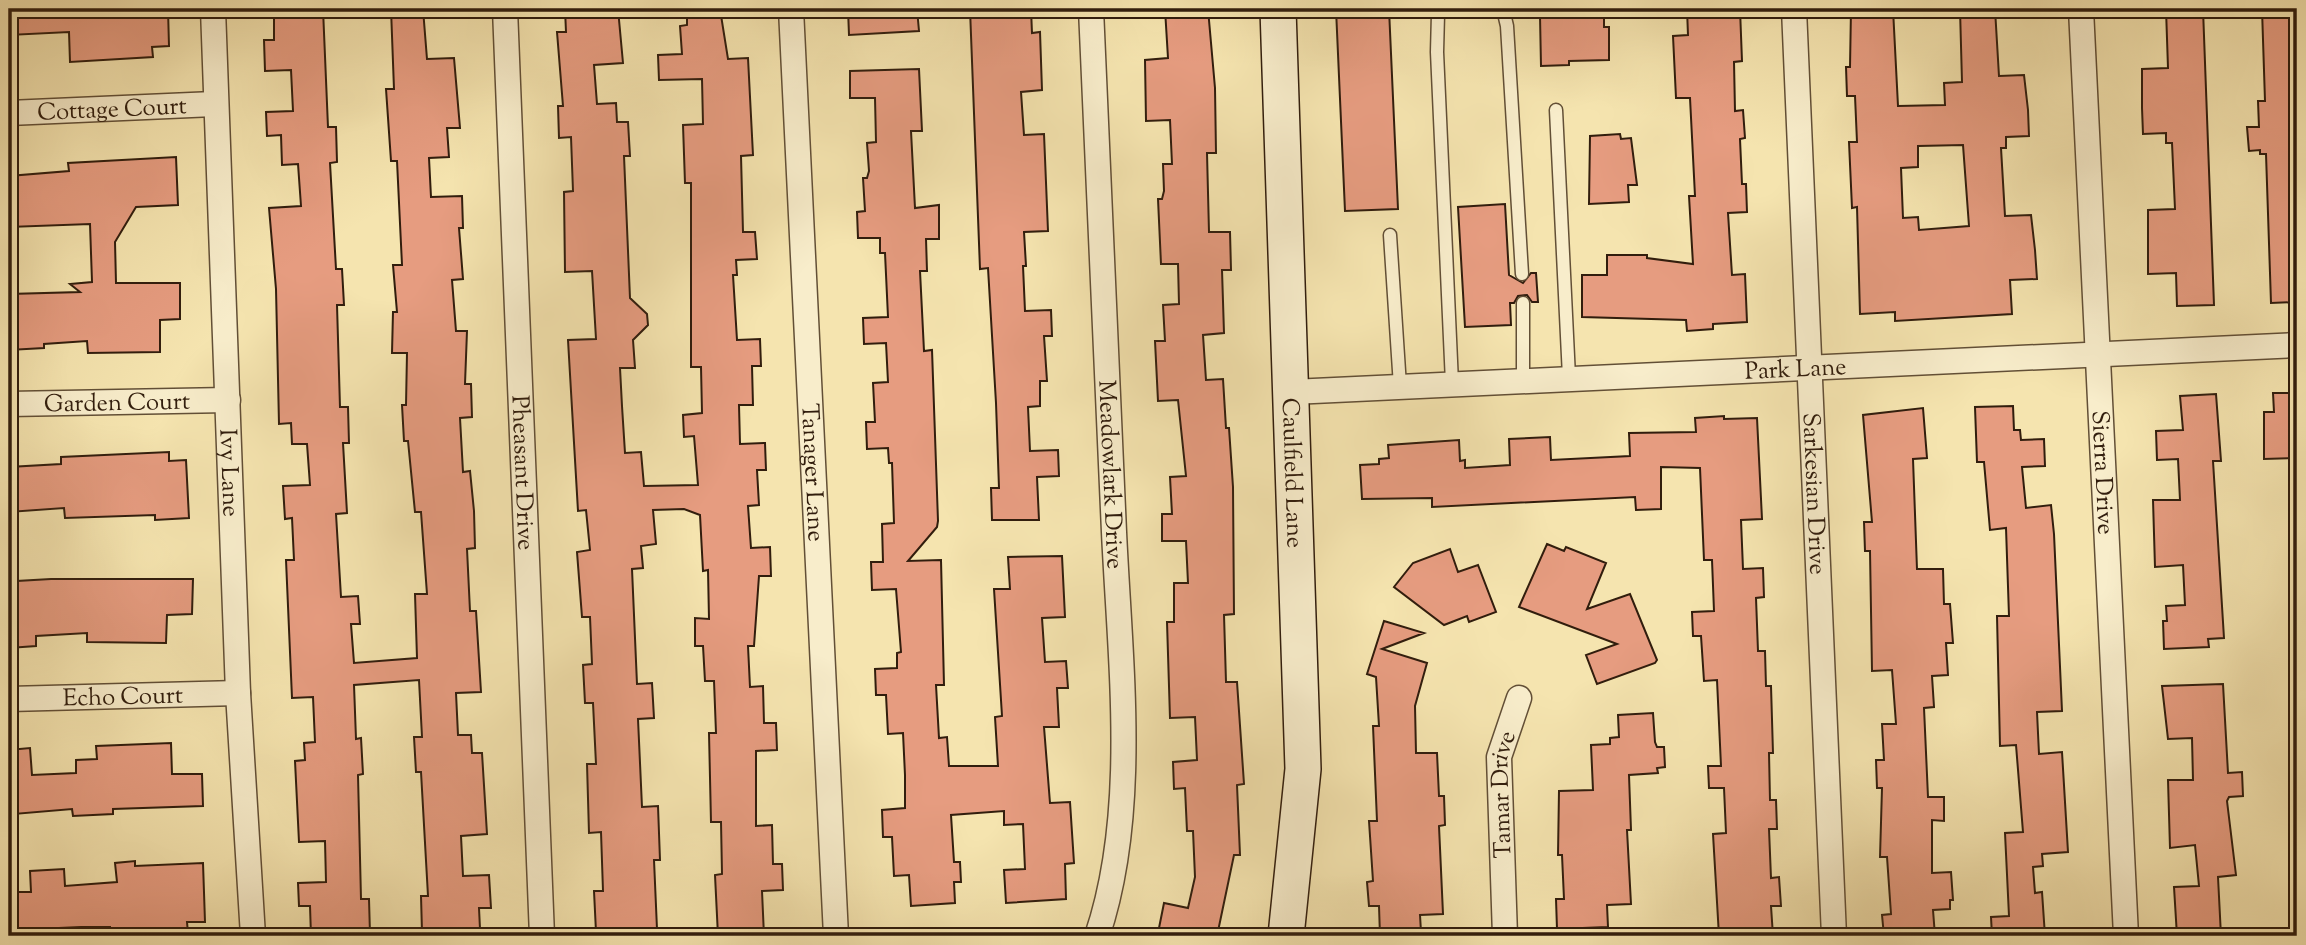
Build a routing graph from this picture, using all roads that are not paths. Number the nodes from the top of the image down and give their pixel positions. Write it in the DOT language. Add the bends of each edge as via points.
graph roads {
  1 [pos="213,9"];
  2 [pos="505,9"];
  3 [pos="792,9"];
  4 [pos="1091,9"];
  5 [pos="1278,9"];
  6 [pos="1441,9"];
  7 [pos="1503,9"];
  8 [pos="1794,9"];
  9 [pos="2081,9"];
  10 [pos="214,104"];
  11 [pos="1556,110"];
  12 [pos="9,113"];
  13 [pos="1390,235"];
  14 [pos="1522,274"];
  15 [pos="1523,303"];
  16 [pos="2297,345"];
  17 [pos="2099,356"];
  18 [pos="1809,368"];
  19 [pos="1569,377"];
  20 [pos="1523,379"];
  21 [pos="1452,383"];
  22 [pos="1400,386"];
  23 [pos="1292,392"];
  24 [pos="228,400"];
  25 [pos="9,404"];
  26 [pos="238,693"];
  27 [pos="1519,698"];
  28 [pos="9,699"];
  29 [pos="253,936"];
  30 [pos="542,936"];
  31 [pos="836,936"];
  32 [pos="1097,936"];
  33 [pos="1286,936"];
  34 [pos="1505,936"];
  35 [pos="1834,936"];
  36 [pos="2126,936"];
  1 -- 10 [label="street, Ivy Lane"];
  2 -- 30 [label="street, Pheasant Drive"];
  3 -- 31 [label="street, Tanager Lane"];
  4 -- 32 [label="street, Meadowlark Drive" via="1120,663 1122,814 1111,897"];
  5 -- 23 [label="main road, Caulfield Lane"];
  6 -- 21 [label="lane" via="1437,52"];
  7 -- 14 [label="lane"];
  8 -- 18 [label="street, Sarkesian Drive"];
  9 -- 17 [label="street, Sierra Drive"];
  10 -- 12 [label="street, Cottage Court"];
  10 -- 24 [label="street, Ivy Lane"];
  11 -- 19 [label="lane"];
  13 -- 22 [label="lane"];
  15 -- 20 [label="lane"];
  16 -- 17 [label="street, Park Lane"];
  17 -- 18 [label="street, Park Lane"];
  17 -- 36 [label="street, Sierra Drive"];
  18 -- 19 [label="street, Park Lane"];
  18 -- 35 [label="street, Sarkesian Drive"];
  19 -- 20 [label="street, Park Lane"];
  20 -- 21 [label="street, Park Lane"];
  21 -- 22 [label="street, Park Lane"];
  22 -- 23 [label="street, Park Lane"];
  23 -- 33 [label="main road, Caulfield Lane" via="1303,769"];
  24 -- 25 [label="street, Garden Court"];
  24 -- 26 [label="street, Ivy Lane"];
  26 -- 28 [label="street, Echo Court"];
  26 -- 29 [label="street, Ivy Lane"];
  27 -- 34 [label="street, Tamar Drive" via="1499,757"];
}
